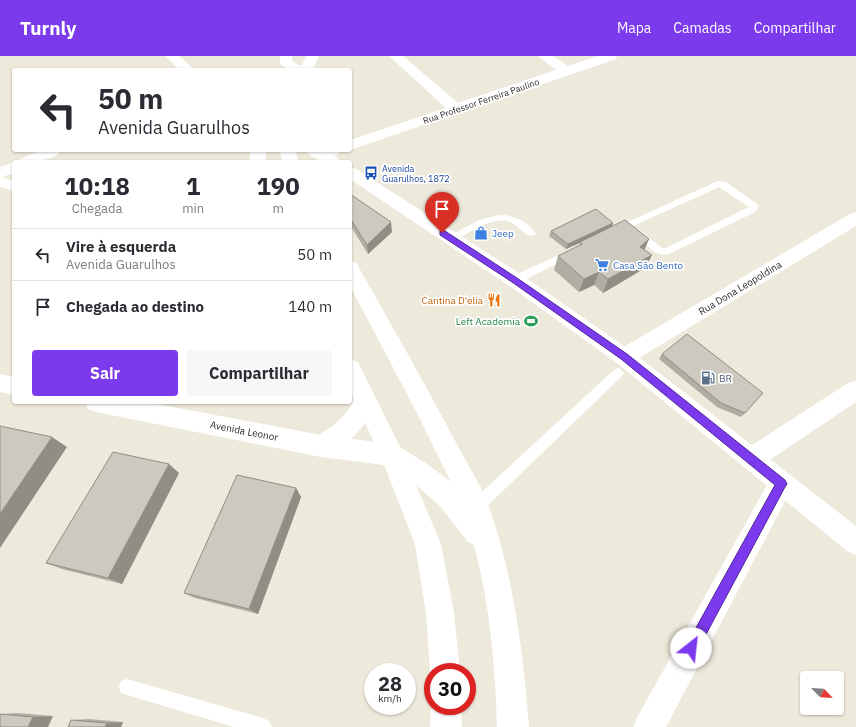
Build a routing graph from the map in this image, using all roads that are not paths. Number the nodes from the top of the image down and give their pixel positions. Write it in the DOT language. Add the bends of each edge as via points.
graph roads {
  1 [pos="171,56"];
  2 [pos="286,56"];
  3 [pos="313,56"];
  4 [pos="395,56"];
  5 [pos="544,56"];
  6 [pos="611,56"];
  7 [pos="186,68"];
  8 [pos="280,68"];
  9 [pos="294,68"];
  10 [pos="306,68"];
  11 [pos="566,71"];
  12 [pos="456,109"];
  13 [pos="352,144"];
  14 [pos="49,152"];
  15 [pos="31,160"];
  16 [pos="12,168"];
  17 [pos="0,173"];
  18 [pos="352,173"];
  19 [pos="0,182"];
  20 [pos="12,185"];
  21 [pos="856,218"];
  22 [pos="627,225"];
  23 [pos="531,233"];
  24 [pos="606,235"];
  25 [pos="451,239"];
  26 [pos="578,249"];
  27 [pos="352,272"];
  28 [pos="514,280"];
  29 [pos="621,365"];
  30 [pos="352,372"];
  31 [pos="0,383"];
  32 [pos="12,386"];
  33 [pos="856,390"];
  34 [pos="366,399"];
  35 [pos="106,404"];
  36 [pos="321,446"];
  37 [pos="392,455"];
  38 [pos="751,460"];
  39 [pos="782,484"];
  40 [pos="476,507"];
  41 [pos="856,542"];
  42 [pos="489,552"];
  43 [pos="444,663"];
  44 [pos="127,687"];
  45 [pos="446,715"];
  46 [pos="263,727"];
  47 [pos="446,727"];
  48 [pos="513,727"];
  49 [pos="649,727"];
  1 -- 7 [label="main road"];
  2 -- 8 [label="main road"];
  2 -- 9 [label="main road" via="287,64"];
  3 -- 10 [label="main road"];
  4 -- 12 [label="main road"];
  5 -- 11 [label="main road"];
  6 -- 11 [label="main road, Rua Professor Ferreira Paulino"];
  11 -- 12 [label="main road, Rua Professor Ferreira Paulino"];
  12 -- 13 [label="main road, Rua Professor Ferreira Paulino"];
  14 -- 15 [label="main road"];
  16 -- 17 [label="main road"];
  18 -- 25 [label="main road"];
  19 -- 20 [label="main road"];
  21 -- 29 [label="main road, Rua Dona Leopoldina"];
  22 -- 22 [label="lane" via="718,184 723,184 754,206 752,210 665,252 659,251"];
  22 -- 24 [label="lane"];
  23 -- 25 [label="lane" via="517,221 504,217 489,220"];
  25 -- 28 [label="main road"];
  26 -- 28 [label="lane"];
  27 -- 40 [label="main road" via="424,404"];
  28 -- 29 [label="main road"];
  29 -- 38 [label="main road"];
  29 -- 40 [label="lane, Rua Dona Leopoldina"];
  30 -- 34 [label="main road"];
  31 -- 32 [label="main road"];
  33 -- 38 [label="main road"];
  34 -- 36 [label="main road" via="347,430"];
  34 -- 37 [label="main road"];
  35 -- 36 [label="main road, Avenida Leonor"];
  36 -- 37 [label="main road, Avenida Leonor"];
  37 -- 42 [label="main road" via="440,487 463,512"];
  37 -- 43 [label="main road" via="428,544 440,613"];
  38 -- 39 [label="main road"];
  39 -- 41 [label="main road"];
  39 -- 49 [label="main road"];
  40 -- 42 [label="main road"];
  42 -- 48 [label="main road" via="502,610 510,673"];
  44 -- 46 [label="lane"];
  45 -- 47 [label="main road"];
}
